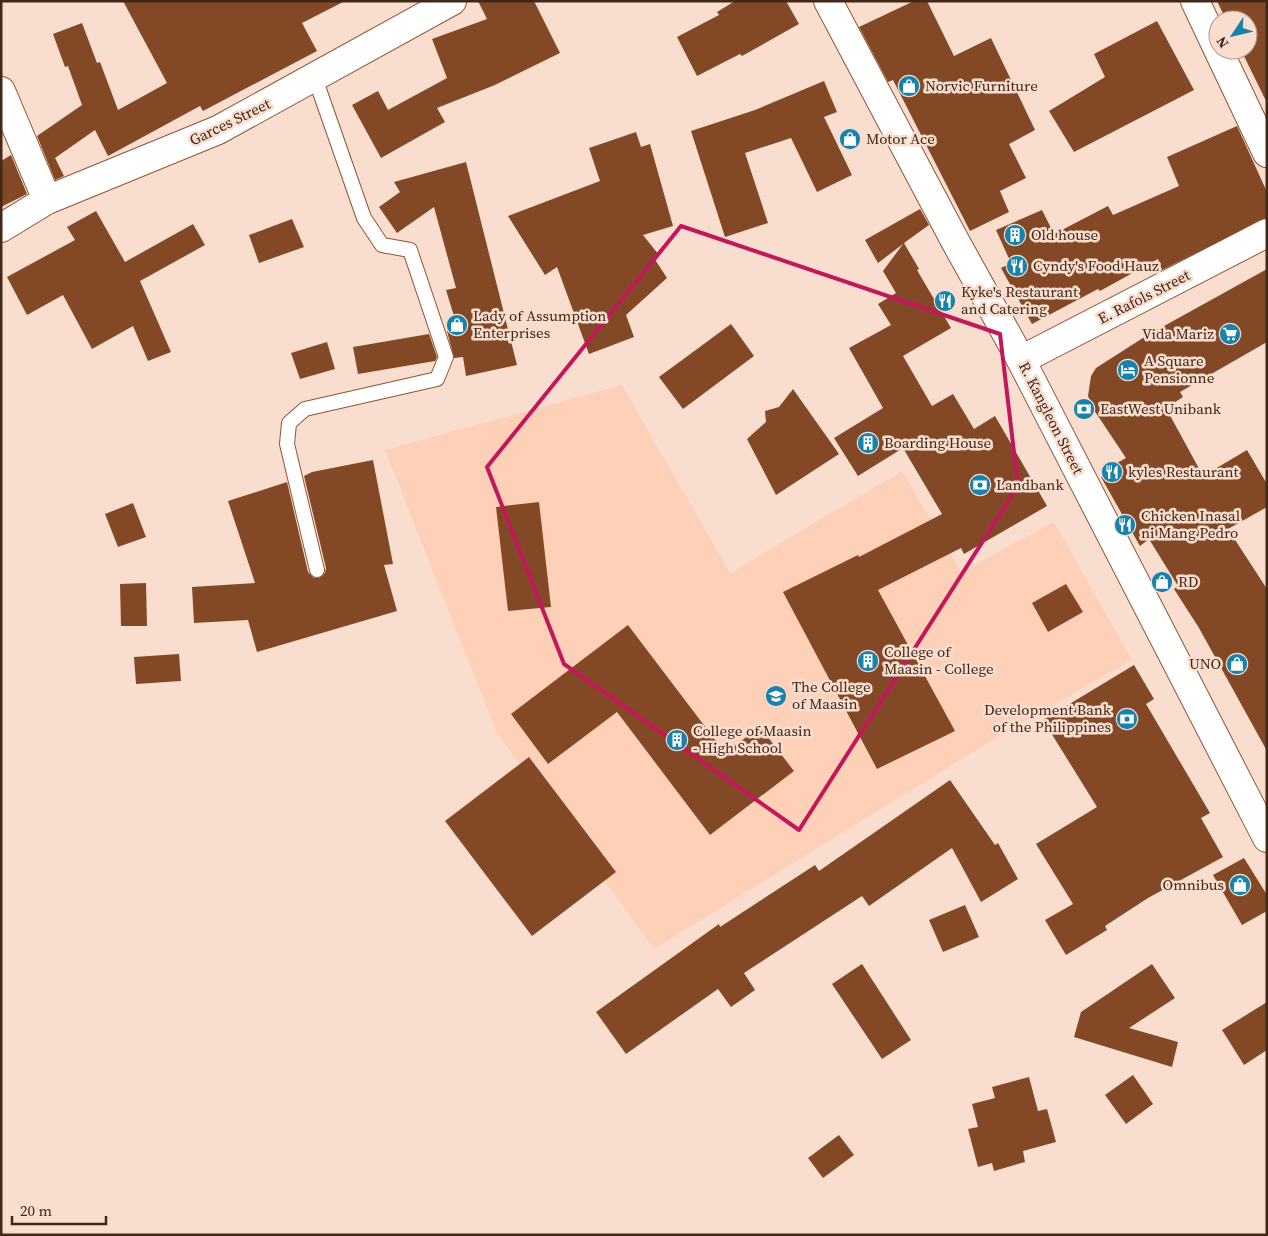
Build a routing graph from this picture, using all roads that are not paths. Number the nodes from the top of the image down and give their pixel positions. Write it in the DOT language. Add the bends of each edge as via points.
graph roads {
  1 [pos="452,1"];
  2 [pos="828,1"];
  3 [pos="1195,1"];
  4 [pos="315,78"];
  5 [pos="1,91"];
  6 [pos="1267,154"];
  7 [pos="47,200"];
  8 [pos="1,228"];
  9 [pos="1267,233"];
  10 [pos="1021,360"];
  11 [pos="317,570"];
  12 [pos="1267,838"];
  1 -- 4 [label="street, Garces Street"];
  2 -- 10 [label="street, R. Kangleon Street"];
  3 -- 6 [label="street"];
  4 -- 7 [label="street, Garces Street" via="218,130"];
  4 -- 11 [label="lane" via="364,218 382,244 410,250 446,357 438,379 305,409 289,423 287,444"];
  5 -- 7 [label="street"];
  7 -- 8 [label="street, Garces Street"];
  9 -- 10 [label="street, E. Rafols Street"];
  10 -- 12 [label="street, R. Kangleon Street"];
}
